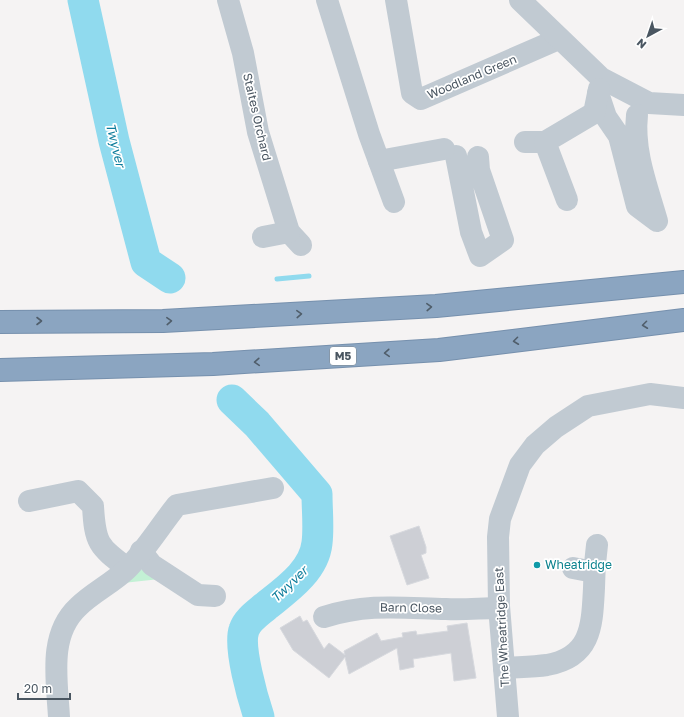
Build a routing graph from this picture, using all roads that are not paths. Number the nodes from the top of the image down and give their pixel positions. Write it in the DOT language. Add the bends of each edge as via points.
graph roads {
  1 [pos="228,0"];
  2 [pos="327,0"];
  3 [pos="396,0"];
  4 [pos="520,0"];
  5 [pos="554,42"];
  6 [pos="600,100"];
  7 [pos="684,104"];
  8 [pos="643,108"];
  9 [pos="478,157"];
  10 [pos="379,161"];
  11 [pos="567,200"];
  12 [pos="394,202"];
  13 [pos="263,237"];
  14 [pos="684,282"];
  15 [pos="684,320"];
  16 [pos="0,322"];
  17 [pos="0,370"];
  18 [pos="684,398"];
  19 [pos="273,488"];
  20 [pos="29,501"];
  21 [pos="597,545"];
  22 [pos="141,551"];
  23 [pos="127,568"];
  24 [pos="573,568"];
  25 [pos="594,572"];
  26 [pos="215,596"];
  27 [pos="499,608"];
  28 [pos="324,617"];
  29 [pos="504,668"];
  30 [pos="59,717"];
  31 [pos="508,717"];
  1 -- 13 [label="street, Staites Orchard" via="243,53 258,132 295,239"];
  2 -- 10 [label="street"];
  3 -- 5 [label="street, Woodland Green" via="412,94 421,99"];
  4 -- 6 [label="street"];
  6 -- 8 [label="street"];
  6 -- 8 [label="street"];
  6 -- 8 [label="street" via="619,136 637,206 657,220 642,171 635,131"];
  6 -- 11 [label="street" via="535,142"];
  7 -- 8 [label="street"];
  9 -- 10 [label="street" via="479,170 503,240 480,256 450,153"];
  10 -- 12 [label="street"];
  16 -- 14 [label="highway, one-way" via="163,321 436,306"];
  15 -- 17 [label="highway, M5, one-way" via="439,350 213,364"];
  18 -- 27 [label="street, The Wheatridge East" via="650,394 588,406 534,445 520,465 500,519"];
  19 -- 22 [label="street" via="177,505"];
  20 -- 23 [label="street" via="78,491 94,506 95,531 99,544"];
  21 -- 25 [label="street"];
  22 -- 23 [label="street"];
  22 -- 26 [label="street" via="152,565 198,595"];
  23 -- 30 [label="street" via="78,606 64,624 56,663"];
  24 -- 25 [label="street"];
  25 -- 29 [label="street" via="592,623 588,637 580,648 568,658 547,665"];
  27 -- 28 [label="street, Barn Close" via="391,606 349,619"];
  27 -- 29 [label="street, The Wheatridge East"];
  29 -- 31 [label="street, The Wheatridge East"];
}
